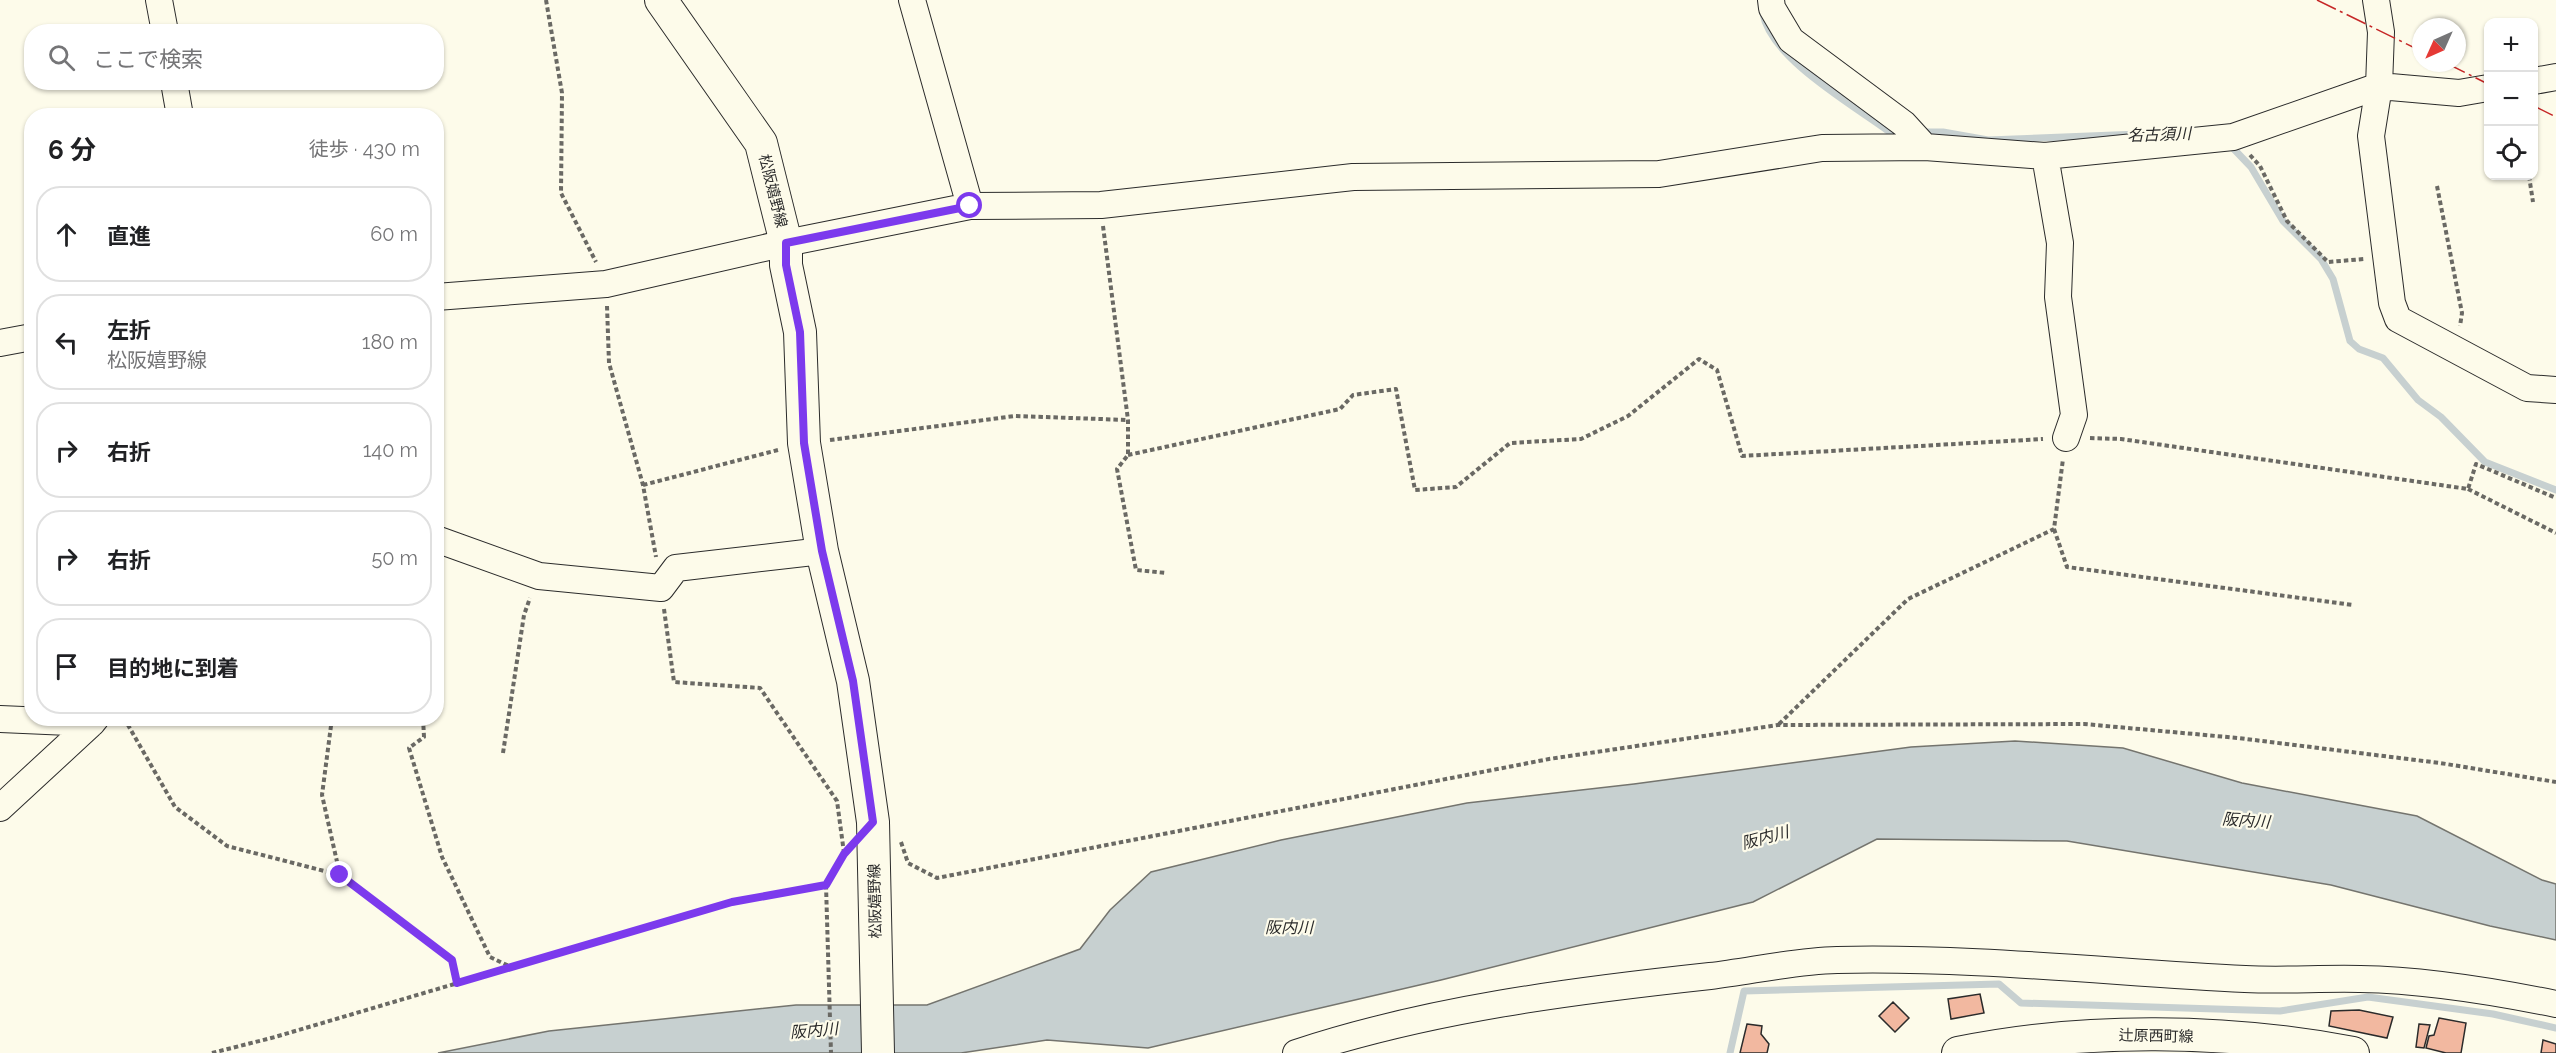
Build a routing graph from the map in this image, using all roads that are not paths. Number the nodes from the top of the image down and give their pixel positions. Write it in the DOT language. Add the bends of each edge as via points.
graph roads {
  1 [pos="159,0"];
  2 [pos="661,0"];
  3 [pos="912,0"];
  4 [pos="1771,0"];
  5 [pos="2376,0"];
  6 [pos="164,24"];
  7 [pos="2556,77"];
  8 [pos="2538,80"];
  9 [pos="2379,86"];
  10 [pos="2484,89"];
  11 [pos="175,90"];
  12 [pos="179,108"];
  13 [pos="1924,146"];
  14 [pos="2045,156"];
  15 [pos="970,206"];
  16 [pos="786,243"];
  17 [pos="444,296"];
  18 [pos="24,338"];
  19 [pos="0,343"];
  20 [pos="2556,390"];
  21 [pos="2066,438"];
  22 [pos="444,542"];
  23 [pos="822,551"];
  24 [pos="0,718"];
  25 [pos="24,719"];
  26 [pos="89,726"];
  27 [pos="0,808"];
  28 [pos="2556,1004"];
  29 [pos="878,1053"];
  30 [pos="1296,1053"];
  31 [pos="1958,1053"];
  32 [pos="2353,1053"];
  1 -- 6 [label="street"];
  2 -- 16 [label="main road, 松阪嬉野線" via="761,143"];
  3 -- 15 [label="street"];
  4 -- 13 [label="street" via="1791,40 1904,124"];
  5 -- 9 [label="street" via="2381,32"];
  7 -- 8 [label="street"];
  9 -- 10 [label="street" via="2459,93"];
  9 -- 14 [label="street" via="2226,139"];
  9 -- 20 [label="street" via="2371,136 2392,303 2398,319 2526,388"];
  11 -- 12 [label="street"];
  13 -- 14 [label="street"];
  13 -- 15 [label="street" via="1822,148 1659,174 1353,177 1101,205"];
  14 -- 21 [label="street" via="2060,243 2058,297 2074,415"];
  15 -- 16 [label="street"];
  16 -- 17 [label="street" via="606,284"];
  16 -- 23 [label="main road, 松阪嬉野線" via="786,265 800,332 804,443"];
  18 -- 19 [label="street"];
  22 -- 23 [label="street" via="539,576 662,588 676,568"];
  23 -- 29 [label="main road, 松阪嬉野線" via="885,828"];
  24 -- 25 [label="street"];
  26 -- 27 [label="street"];
  28 -- 30 [label="street" via="2471,990 2362,979 2248,979 1982,961 1836,960 1576,991 1350,1035"];
  31 -- 32 [label="main road, 辻原西町線" via="2012,1043 2109,1036 2226,1038 2312,1045"];
}
